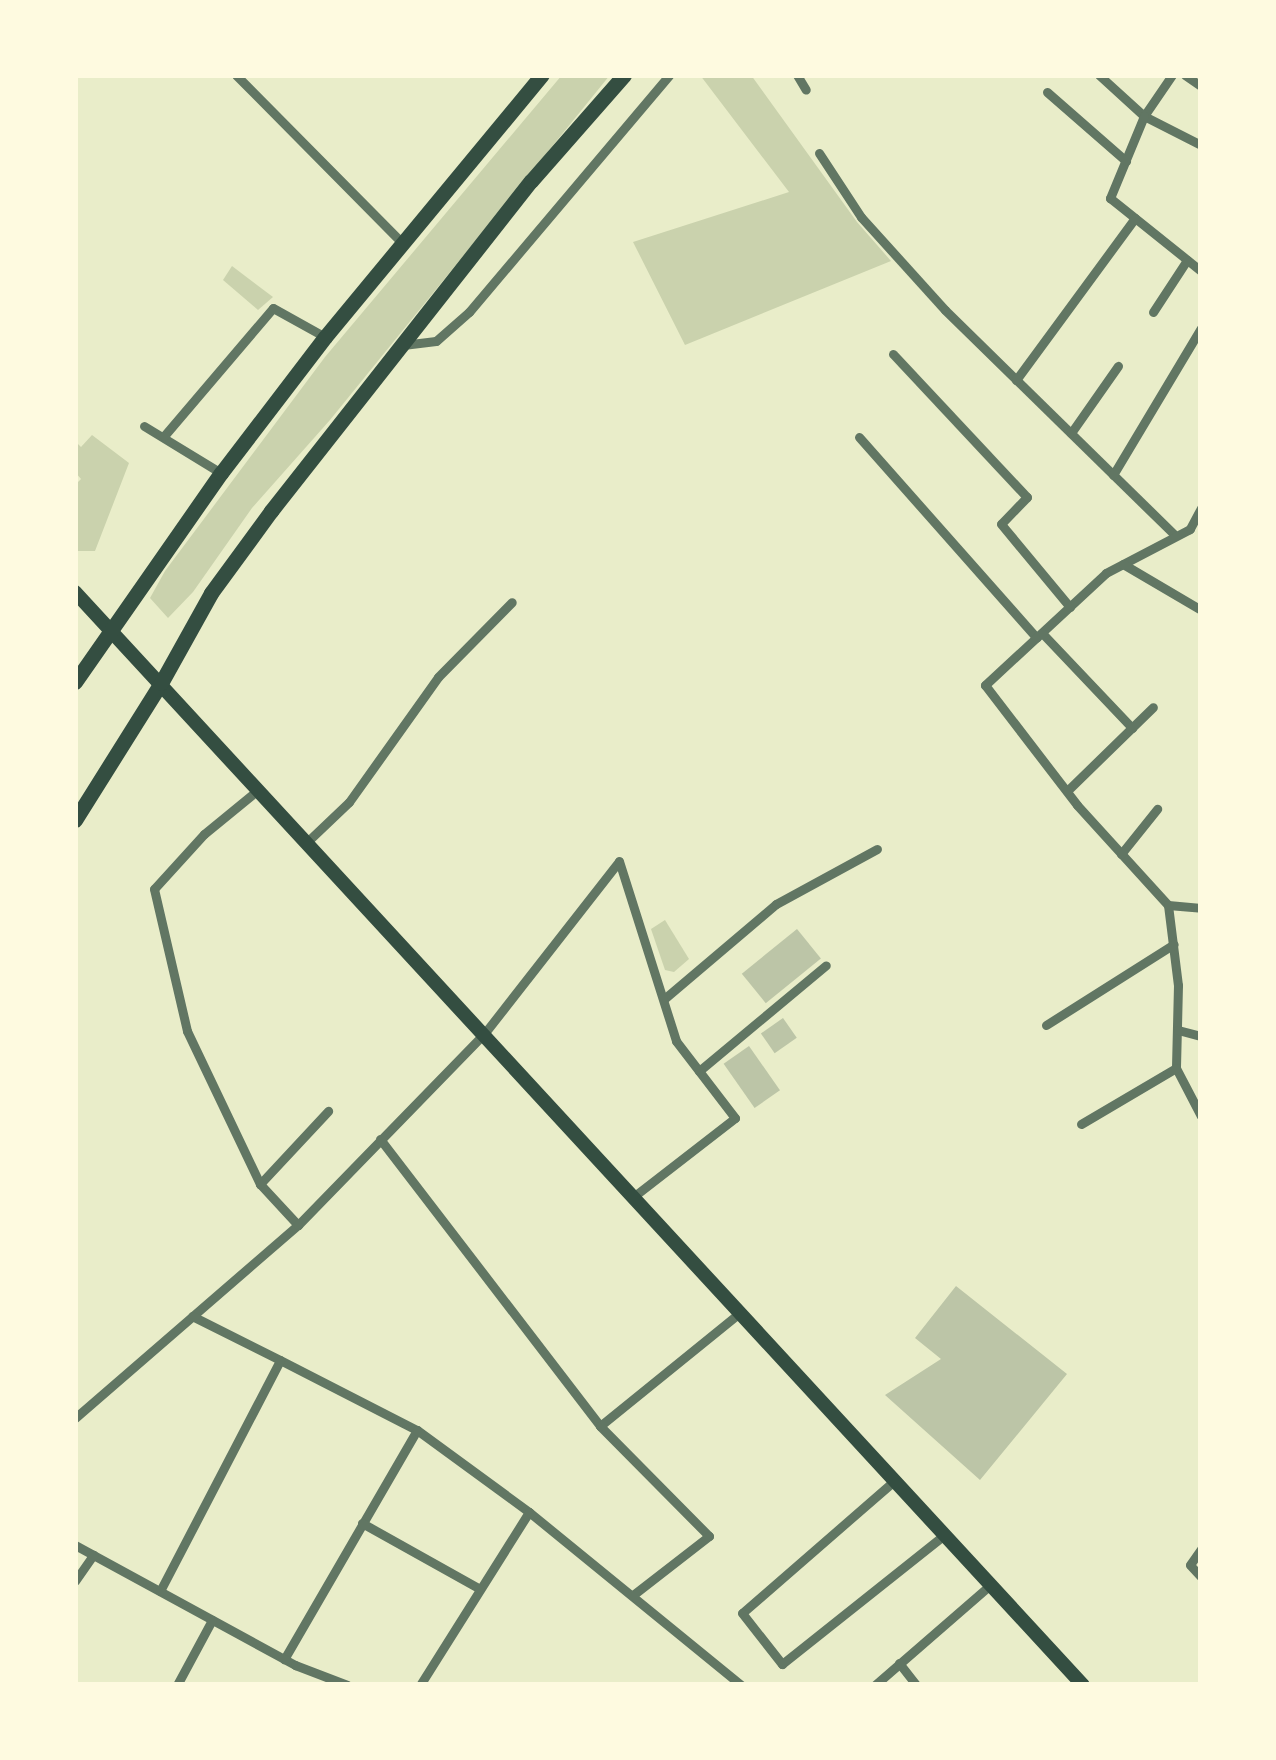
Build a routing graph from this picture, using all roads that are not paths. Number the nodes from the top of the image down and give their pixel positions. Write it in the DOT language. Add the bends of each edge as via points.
graph roads {
  1 [pos="236,75"];
  2 [pos="542,75"];
  3 [pos="624,75"];
  4 [pos="668,75"];
  5 [pos="797,75"];
  6 [pos="1099,75"];
  7 [pos="1172,75"];
  8 [pos="1185,75"];
  9 [pos="1201,86"];
  10 [pos="806,90"];
  11 [pos="1047,92"];
  12 [pos="1144,116"];
  13 [pos="1201,145"];
  14 [pos="820,152"];
  15 [pos="1126,161"];
  16 [pos="1135,218"];
  17 [pos="402,243"];
  18 [pos="1187,260"];
  19 [pos="1201,271"];
  20 [pos="1154,312"];
  21 [pos="1201,328"];
  22 [pos="325,337"];
  23 [pos="402,345"];
  24 [pos="893,354"];
  25 [pos="1118,366"];
  26 [pos="1016,380"];
  27 [pos="144,426"];
  28 [pos="1070,434"];
  29 [pos="164,436"];
  30 [pos="859,437"];
  31 [pos="221,473"];
  32 [pos="1113,475"];
  33 [pos="1201,508"];
  34 [pos="1174,534"];
  35 [pos="1124,564"];
  36 [pos="75,592"];
  37 [pos="512,602"];
  38 [pos="1070,607"];
  39 [pos="1201,610"];
  40 [pos="111,630"];
  41 [pos="1039,635"];
  42 [pos="75,682"];
  43 [pos="161,683"];
  44 [pos="1154,708"];
  45 [pos="1132,728"];
  46 [pos="259,790"];
  47 [pos="1067,791"];
  48 [pos="1157,810"];
  49 [pos="75,820"];
  50 [pos="307,842"];
  51 [pos="877,849"];
  52 [pos="1121,854"];
  53 [pos="1168,906"];
  54 [pos="1201,908"];
  55 [pos="1174,944"];
  56 [pos="826,965"];
  57 [pos="664,999"];
  58 [pos="1046,1025"];
  59 [pos="1178,1030"];
  60 [pos="484,1034"];
  61 [pos="1201,1036"];
  62 [pos="1176,1068"];
  63 [pos="699,1070"];
  64 [pos="328,1111"];
  65 [pos="1201,1116"];
  66 [pos="1081,1124"];
  67 [pos="380,1140"];
  68 [pos="260,1184"];
  69 [pos="633,1197"];
  70 [pos="298,1225"];
  71 [pos="741,1312"];
  72 [pos="192,1316"];
  73 [pos="280,1360"];
  74 [pos="75,1418"];
  75 [pos="600,1426"];
  76 [pos="417,1430"];
  77 [pos="894,1481"];
  78 [pos="528,1512"];
  79 [pos="362,1523"];
  80 [pos="944,1535"];
  81 [pos="75,1545"];
  82 [pos="1201,1549"];
  83 [pos="93,1555"];
  84 [pos="1201,1577"];
  85 [pos="75,1581"];
  86 [pos="990,1584"];
  87 [pos="480,1589"];
  88 [pos="160,1591"];
  89 [pos="632,1596"];
  90 [pos="212,1620"];
  91 [pos="284,1658"];
  92 [pos="899,1663"];
  93 [pos="177,1685"];
  94 [pos="347,1685"];
  95 [pos="420,1685"];
  96 [pos="740,1685"];
  97 [pos="874,1685"];
  98 [pos="916,1685"];
  99 [pos="1082,1685"];
  1 -- 17 [label="street"];
  2 -- 17 [label="highway"];
  3 -- 23 [label="highway"];
  4 -- 23 [label="street" via="469,312 436,341"];
  5 -- 10 [label="street"];
  6 -- 12 [label="street"];
  7 -- 12 [label="street"];
  8 -- 9 [label="street"];
  11 -- 15 [label="street"];
  12 -- 13 [label="street"];
  12 -- 15 [label="street"];
  14 -- 26 [label="street" via="861,217"];
  15 -- 16 [label="street" via="1110,198"];
  16 -- 18 [label="street"];
  16 -- 26 [label="street"];
  17 -- 22 [label="highway"];
  18 -- 19 [label="street"];
  18 -- 20 [label="street"];
  21 -- 32 [label="street"];
  22 -- 29 [label="street" via="273,308"];
  22 -- 31 [label="highway"];
  23 -- 43 [label="highway" via="211,592"];
  24 -- 38 [label="street" via="1027,497 1001,524"];
  25 -- 28 [label="street"];
  26 -- 28 [label="street"];
  27 -- 29 [label="street"];
  28 -- 32 [label="street"];
  29 -- 31 [label="street"];
  30 -- 41 [label="street"];
  31 -- 40 [label="highway"];
  32 -- 34 [label="street"];
  33 -- 34 [label="street" via="1190,529"];
  34 -- 35 [label="street"];
  35 -- 38 [label="street"];
  35 -- 39 [label="street"];
  36 -- 40 [label="main road"];
  37 -- 50 [label="street" via="438,678 349,802"];
  38 -- 41 [label="street"];
  40 -- 42 [label="highway"];
  40 -- 43 [label="main road"];
  41 -- 45 [label="street"];
  41 -- 47 [label="street" via="985,685"];
  43 -- 46 [label="main road"];
  43 -- 49 [label="highway"];
  44 -- 45 [label="street"];
  45 -- 47 [label="street"];
  46 -- 50 [label="main road"];
  46 -- 68 [label="street" via="204,834 154,889 187,1031"];
  47 -- 52 [label="street"];
  48 -- 52 [label="street"];
  50 -- 60 [label="main road"];
  51 -- 57 [label="street" via="776,904"];
  52 -- 53 [label="street"];
  53 -- 54 [label="street"];
  53 -- 55 [label="street"];
  55 -- 58 [label="street"];
  55 -- 59 [label="street"];
  56 -- 63 [label="street"];
  57 -- 60 [label="street" via="619,861"];
  57 -- 63 [label="street" via="676,1040"];
  59 -- 61 [label="street"];
  59 -- 62 [label="street"];
  60 -- 67 [label="street"];
  60 -- 69 [label="main road"];
  62 -- 65 [label="street"];
  62 -- 66 [label="street"];
  63 -- 69 [label="street" via="735,1118"];
  64 -- 68 [label="street"];
  67 -- 70 [label="street"];
  67 -- 75 [label="street"];
  68 -- 70 [label="street"];
  69 -- 71 [label="main road"];
  70 -- 72 [label="street"];
  71 -- 75 [label="street"];
  71 -- 77 [label="main road"];
  72 -- 73 [label="street"];
  72 -- 74 [label="street"];
  73 -- 76 [label="street"];
  73 -- 88 [label="street"];
  75 -- 89 [label="street" via="708,1536"];
  76 -- 78 [label="street"];
  76 -- 79 [label="street"];
  77 -- 80 [label="main road"];
  77 -- 80 [label="street" via="742,1614 782,1664"];
  78 -- 87 [label="street"];
  78 -- 89 [label="street"];
  79 -- 87 [label="street"];
  79 -- 91 [label="street"];
  80 -- 86 [label="main road"];
  81 -- 83 [label="street"];
  82 -- 84 [label="street" via="1190,1565"];
  83 -- 85 [label="street"];
  83 -- 88 [label="street"];
  86 -- 92 [label="street"];
  86 -- 99 [label="main road"];
  87 -- 95 [label="street"];
  88 -- 90 [label="street"];
  89 -- 96 [label="street"];
  90 -- 91 [label="street"];
  90 -- 93 [label="street"];
  91 -- 94 [label="street"];
  92 -- 97 [label="street"];
  92 -- 98 [label="street"];
}
